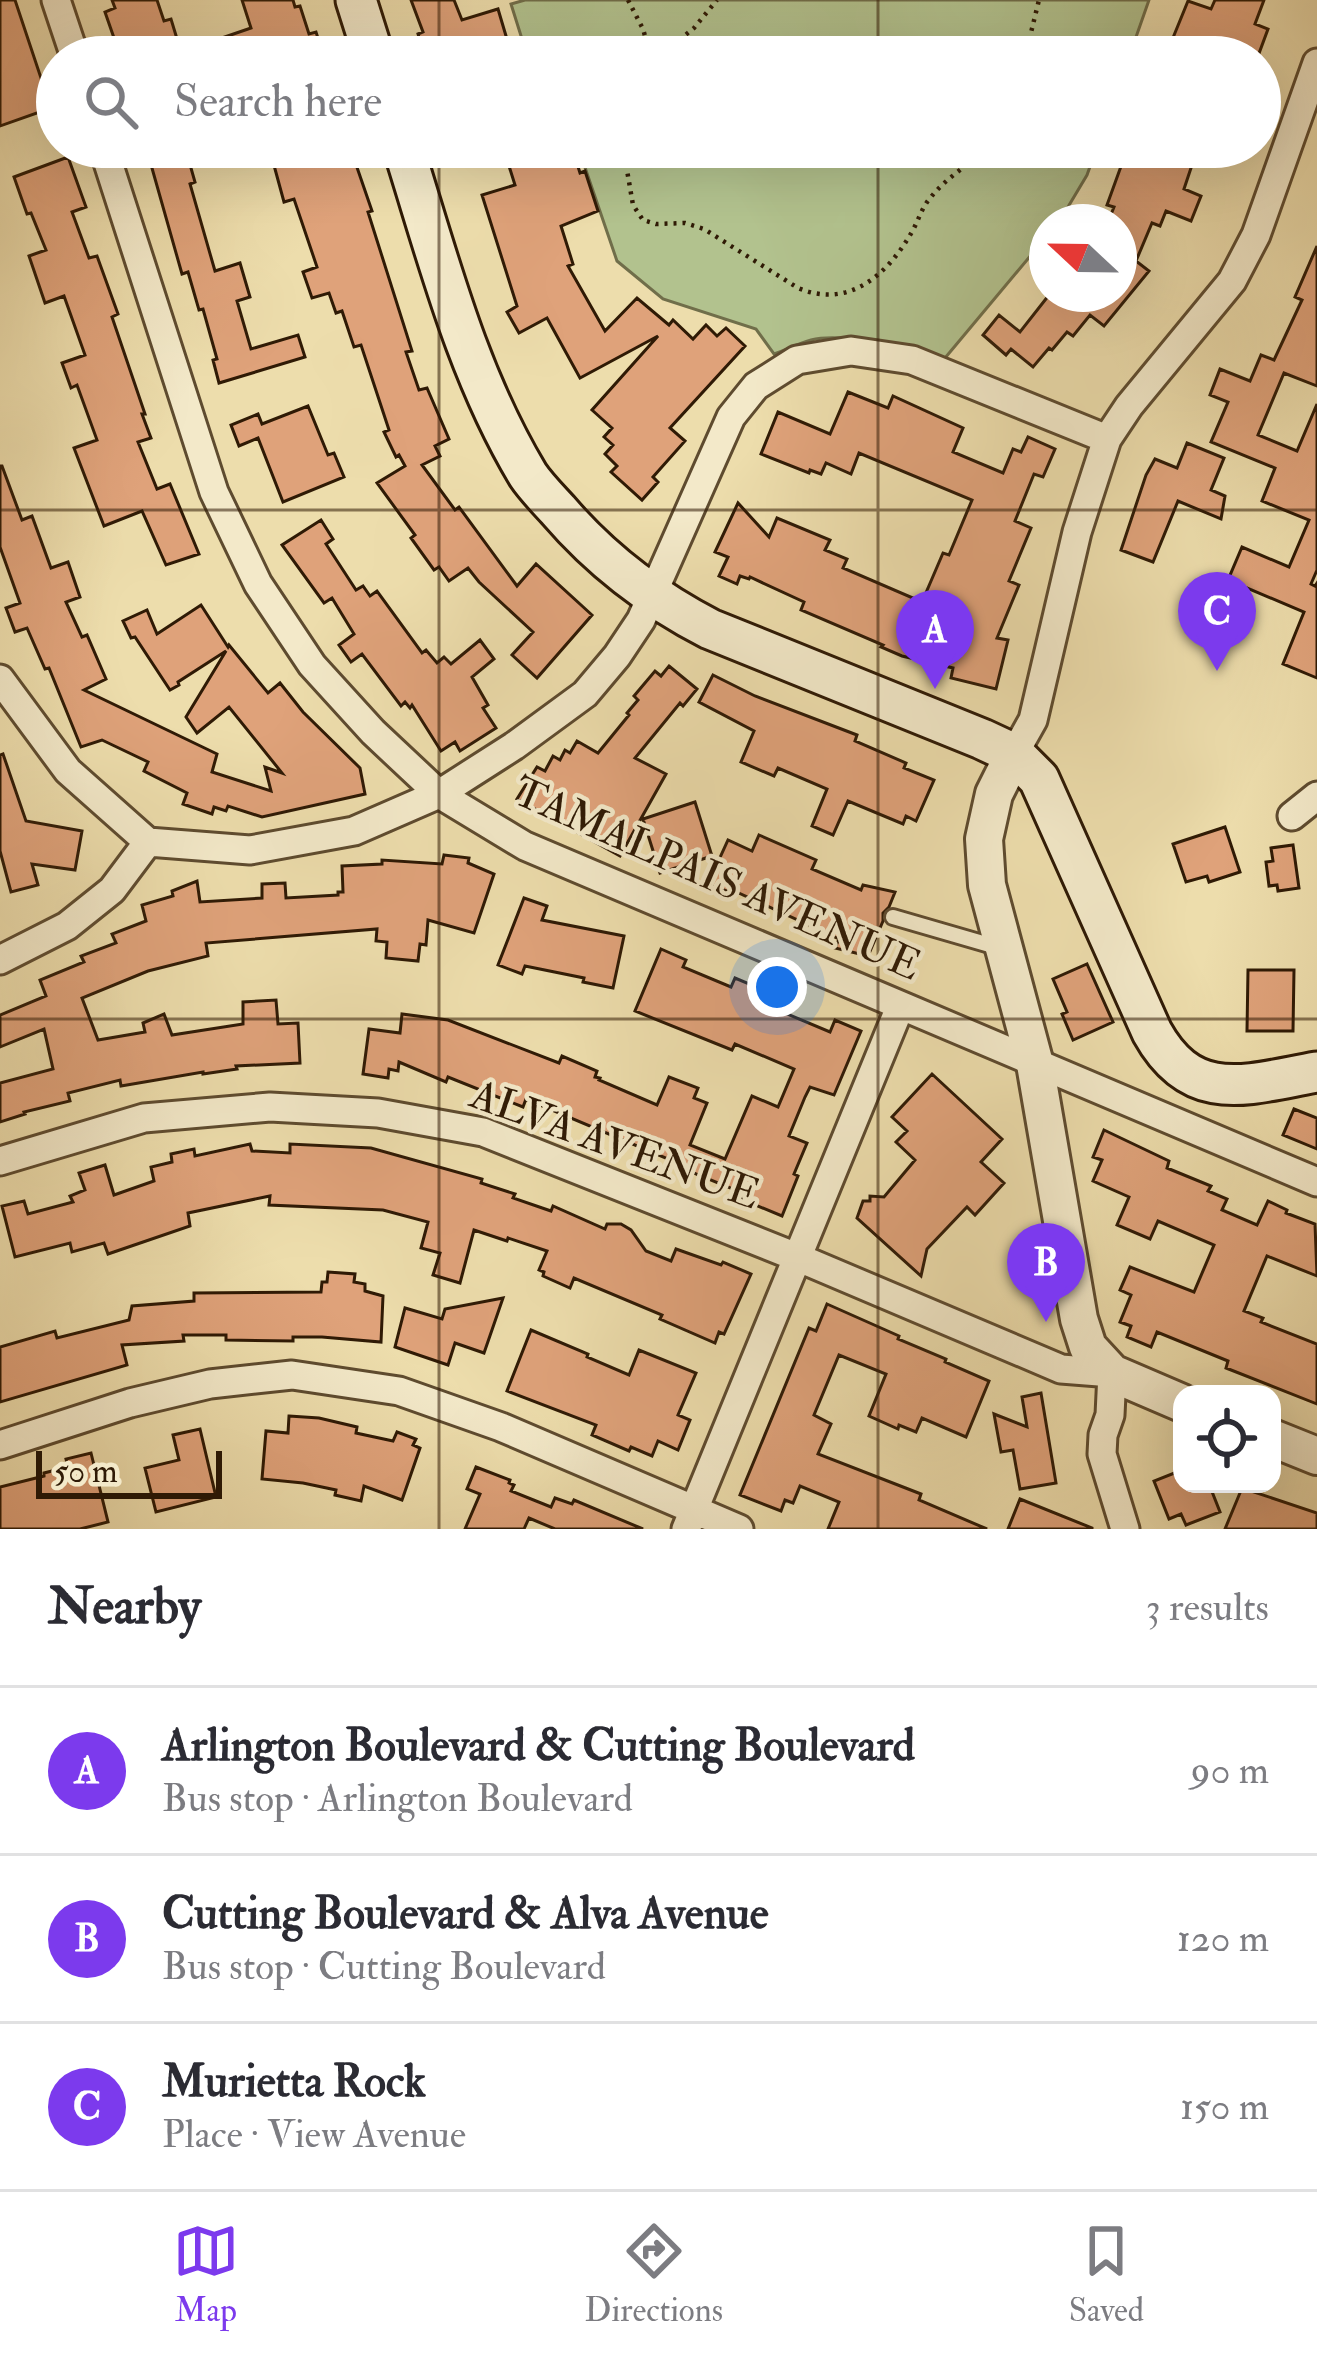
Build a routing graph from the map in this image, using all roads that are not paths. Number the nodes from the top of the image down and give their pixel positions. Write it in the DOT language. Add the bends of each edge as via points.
graph roads {
  1 [pos="56,0"];
  2 [pos="356,0"];
  3 [pos="68,36"];
  4 [pos="367,36"];
  5 [pos="1317,63"];
  6 [pos="1281,165"];
  7 [pos="111,168"];
  8 [pos="410,168"];
  9 [pos="1280,168"];
  10 [pos="1107,439"];
  11 [pos="653,594"];
  12 [pos="0,679"];
  13 [pos="1014,754"];
  14 [pos="439,794"];
  15 [pos="1317,796"];
  16 [pos="1292,816"];
  17 [pos="148,842"];
  18 [pos="893,917"];
  19 [pos="1005,950"];
  20 [pos="0,960"];
  21 [pos="900,1007"];
  22 [pos="1035,1064"];
  23 [pos="1317,1072"];
  24 [pos="0,1161"];
  25 [pos="1317,1182"];
  26 [pos="799,1258"];
  27 [pos="1112,1373"];
  28 [pos="1173,1399"];
  29 [pos="1281,1442"];
  30 [pos="0,1445"];
  31 [pos="1317,1456"];
  32 [pos="690,1520"];
  33 [pos="739,1529"];
  34 [pos="1125,1529"];
  1 -- 3 [label="street"];
  2 -- 4 [label="main road"];
  5 -- 6 [label="street"];
  7 -- 14 [label="street, TAMALPAIS AVENUE" via="214,492 258,584 312,665"];
  8 -- 11 [label="main road" via="483,391 530,478 584,541"];
  9 -- 10 [label="street" via="1232,281"];
  10 -- 11 [label="street" via="912,360 851,351 797,360 756,386 731,417"];
  10 -- 13 [label="street" via="1033,720"];
  11 -- 13 [label="main road" via="710,629"];
  11 -- 14 [label="street" via="585,694"];
  12 -- 17 [label="street" via="68,771"];
  13 -- 19 [label="street" via="984,838"];
  13 -- 23 [label="main road" via="1039,779 1152,1032 1177,1067 1234,1085"];
  14 -- 17 [label="street" via="354,831 250,850"];
  14 -- 21 [label="street, TAMALPAIS AVENUE" via="525,846"];
  15 -- 16 [label="street"];
  17 -- 20 [label="street" via="112,890 67,926"];
  18 -- 19 [label="lane"];
  19 -- 22 [label="street"];
  21 -- 22 [label="street, TAMALPAIS AVENUE"];
  21 -- 26 [label="street"];
  22 -- 25 [label="street, TAMALPAIS AVENUE"];
  22 -- 27 [label="street" via="1079,1319 1088,1347"];
  24 -- 26 [label="street, ALVA AVENUE" via="145,1118 270,1108 378,1113 483,1132"];
  26 -- 27 [label="street, ALVA AVENUE" via="1061,1369"];
  26 -- 32 [label="street"];
  27 -- 28 [label="street"];
  27 -- 34 [label="street" via="1102,1454"];
  29 -- 31 [label="street"];
  30 -- 32 [label="street" via="130,1403 292,1375 399,1390 501,1427"];
  32 -- 33 [label="street"];
}
